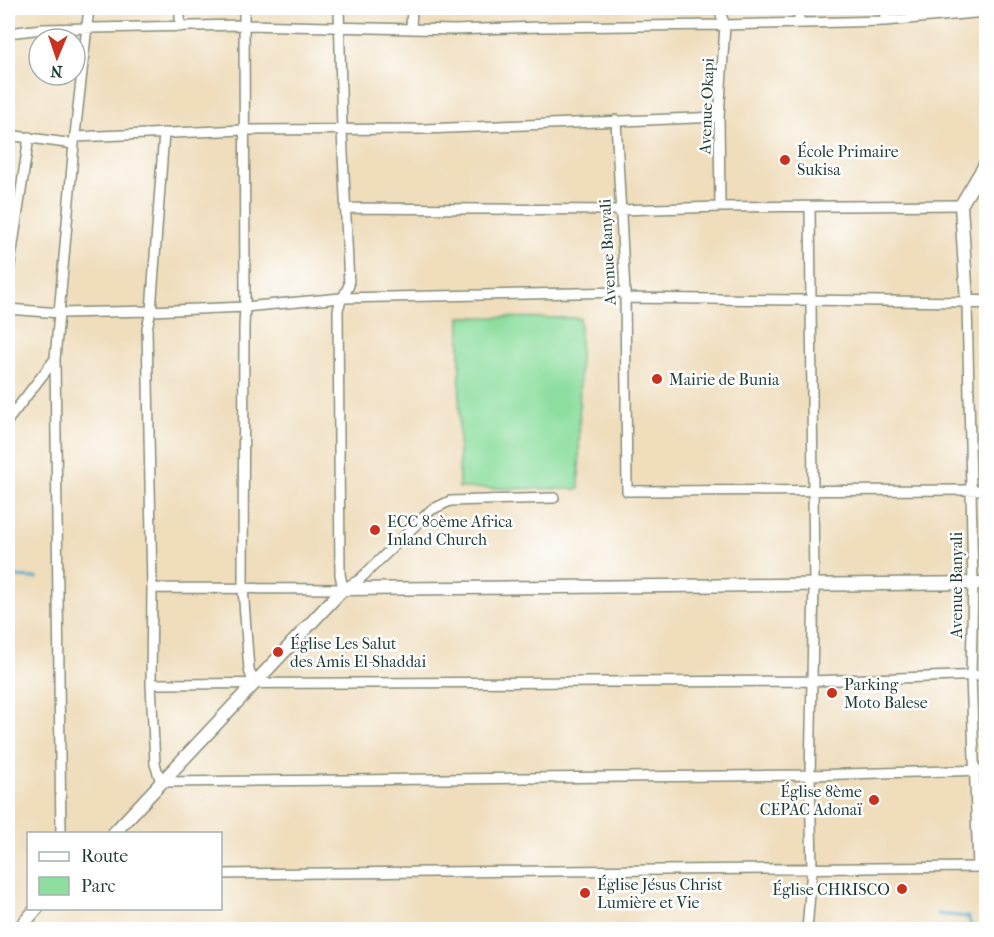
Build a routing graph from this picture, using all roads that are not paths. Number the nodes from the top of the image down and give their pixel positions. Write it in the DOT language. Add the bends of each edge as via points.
graph roads {
  1 [pos="89,8"];
  2 [pos="180,8"];
  3 [pos="244,8"];
  4 [pos="339,8"];
  5 [pos="412,8"];
  6 [pos="721,8"];
  7 [pos="799,8"];
  8 [pos="885,8"];
  9 [pos="987,12"];
  10 [pos="885,21"];
  11 [pos="799,22"];
  12 [pos="243,25"];
  13 [pos="725,25"];
  14 [pos="180,27"];
  15 [pos="340,27"];
  16 [pos="411,27"];
  17 [pos="87,28"];
  18 [pos="27,30"];
  19 [pos="8,33"];
  20 [pos="81,87"];
  21 [pos="719,117"];
  22 [pos="616,120"];
  23 [pos="244,130"];
  24 [pos="342,130"];
  25 [pos="164,133"];
  26 [pos="8,135"];
  27 [pos="28,137"];
  28 [pos="75,141"];
  29 [pos="987,163"];
  30 [pos="961,206"];
  31 [pos="720,207"];
  32 [pos="810,207"];
  33 [pos="345,208"];
  34 [pos="620,210"];
  35 [pos="8,278"];
  36 [pos="625,295"];
  37 [pos="341,298"];
  38 [pos="810,301"];
  39 [pos="967,302"];
  40 [pos="987,302"];
  41 [pos="245,307"];
  42 [pos="8,309"];
  43 [pos="151,311"];
  44 [pos="60,313"];
  45 [pos="55,359"];
  46 [pos="8,420"];
  47 [pos="813,490"];
  48 [pos="970,490"];
  49 [pos="987,490"];
  50 [pos="554,498"];
  51 [pos="973,583"];
  52 [pos="987,583"];
  53 [pos="814,584"];
  54 [pos="152,588"];
  55 [pos="243,588"];
  56 [pos="343,589"];
  57 [pos="971,675"];
  58 [pos="987,675"];
  59 [pos="812,681"];
  60 [pos="151,684"];
  61 [pos="255,685"];
  62 [pos="975,770"];
  63 [pos="987,770"];
  64 [pos="810,775"];
  65 [pos="161,782"];
  66 [pos="60,832"];
  67 [pos="115,832"];
  68 [pos="982,867"];
  69 [pos="812,869"];
  70 [pos="222,874"];
  71 [pos="36,910"];
  72 [pos="18,930"];
  73 [pos="807,930"];
  1 -- 17 [label="street"];
  2 -- 14 [label="street"];
  3 -- 12 [label="street"];
  4 -- 15 [label="street"];
  5 -- 16 [label="street"];
  6 -- 13 [label="street, Avenue Okapi"];
  7 -- 11 [label="street"];
  8 -- 10 [label="street"];
  9 -- 10 [label="street"];
  10 -- 11 [label="street"];
  11 -- 13 [label="street"];
  12 -- 14 [label="street"];
  12 -- 15 [label="street"];
  12 -- 23 [label="street"];
  13 -- 16 [label="street" via="454,30"];
  13 -- 21 [label="street, Avenue Okapi"];
  14 -- 17 [label="street"];
  15 -- 16 [label="street"];
  15 -- 24 [label="street"];
  18 -- 19 [label="street"];
  20 -- 28 [label="street"];
  21 -- 22 [label="street"];
  21 -- 31 [label="street, Avenue Okapi"];
  22 -- 24 [label="street"];
  22 -- 34 [label="street, Avenue Banyali"];
  23 -- 24 [label="street"];
  23 -- 25 [label="street"];
  23 -- 41 [label="street"];
  24 -- 33 [label="street"];
  25 -- 28 [label="street"];
  25 -- 43 [label="street"];
  26 -- 27 [label="street"];
  27 -- 28 [label="street"];
  27 -- 35 [label="street"];
  28 -- 44 [label="street"];
  29 -- 30 [label="street"];
  30 -- 32 [label="street"];
  30 -- 39 [label="street"];
  31 -- 32 [label="street"];
  31 -- 34 [label="street"];
  32 -- 38 [label="street"];
  33 -- 34 [label="street"];
  33 -- 37 [label="street" via="349,285"];
  34 -- 36 [label="street, Avenue Banyali"];
  36 -- 37 [label="street"];
  36 -- 38 [label="street"];
  36 -- 47 [label="street, Avenue Banyali" via="627,490"];
  37 -- 41 [label="street"];
  37 -- 56 [label="street" via="338,323"];
  38 -- 39 [label="street"];
  38 -- 47 [label="street"];
  39 -- 40 [label="street"];
  39 -- 48 [label="street, Avenue Banyali"];
  41 -- 43 [label="street"];
  41 -- 55 [label="street"];
  42 -- 44 [label="street"];
  43 -- 44 [label="street"];
  43 -- 54 [label="street" via="147,328"];
  44 -- 45 [label="street"];
  45 -- 46 [label="street"];
  45 -- 66 [label="street"];
  47 -- 48 [label="street"];
  47 -- 53 [label="street"];
  48 -- 49 [label="street"];
  48 -- 51 [label="street, Avenue Banyali"];
  50 -- 56 [label="street" via="450,501 432,510 359,580"];
  51 -- 52 [label="street"];
  51 -- 53 [label="street"];
  51 -- 57 [label="street, Avenue Banyali"];
  53 -- 56 [label="street"];
  53 -- 59 [label="street"];
  54 -- 55 [label="street"];
  54 -- 60 [label="street"];
  55 -- 56 [label="street"];
  55 -- 61 [label="street" via="249,670"];
  56 -- 61 [label="street"];
  57 -- 58 [label="street"];
  57 -- 59 [label="street"];
  57 -- 62 [label="street, Avenue Banyali"];
  59 -- 61 [label="street"];
  59 -- 64 [label="street"];
  60 -- 61 [label="street"];
  60 -- 65 [label="street" via="155,764"];
  61 -- 65 [label="street"];
  62 -- 63 [label="street"];
  62 -- 64 [label="street"];
  62 -- 68 [label="street, Avenue Banyali"];
  64 -- 65 [label="street"];
  64 -- 69 [label="street"];
  65 -- 67 [label="street"];
  68 -- 69 [label="street"];
  69 -- 70 [label="street"];
  69 -- 73 [label="street"];
  71 -- 72 [label="street"];
}
